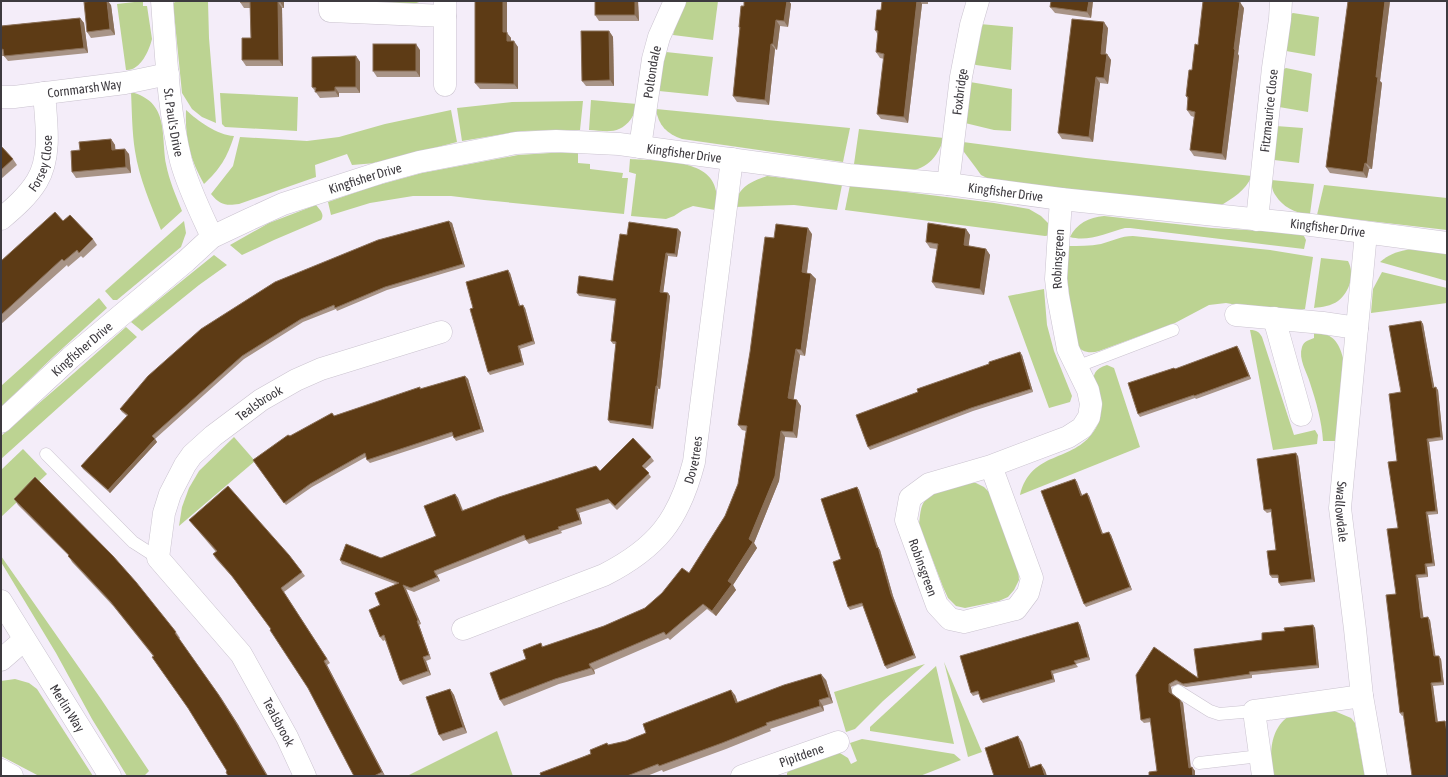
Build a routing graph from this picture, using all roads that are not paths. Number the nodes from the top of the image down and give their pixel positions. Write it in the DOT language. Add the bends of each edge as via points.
graph roads {
  1 [pos="162,1"];
  2 [pos="330,1"];
  3 [pos="675,1"];
  4 [pos="978,1"];
  5 [pos="1281,1"];
  6 [pos="445,8"];
  7 [pos="168,74"];
  8 [pos="445,85"];
  9 [pos="44,93"];
  10 [pos="1,98"];
  11 [pos="640,147"];
  12 [pos="732,159"];
  13 [pos="948,184"];
  14 [pos="1062,199"];
  15 [pos="1,219"];
  16 [pos="1257,220"];
  17 [pos="1366,233"];
  18 [pos="212,237"];
  19 [pos="1447,242"];
  20 [pos="1236,315"];
  21 [pos="1274,318"];
  22 [pos="1357,328"];
  23 [pos="1173,330"];
  24 [pos="441,332"];
  25 [pos="1076,367"];
  26 [pos="1301,415"];
  27 [pos="1,422"];
  28 [pos="46,454"];
  29 [pos="991,466"];
  30 [pos="158,558"];
  31 [pos="1,601"];
  32 [pos="463,629"];
  33 [pos="24,640"];
  34 [pos="1,660"];
  35 [pos="1178,691"];
  36 [pos="1362,696"];
  37 [pos="1254,711"];
  38 [pos="838,742"];
  39 [pos="1199,763"];
  40 [pos="1261,766"];
  41 [pos="1,770"];
  42 [pos="12,776"];
  43 [pos="110,776"];
  44 [pos="305,776"];
  45 [pos="742,776"];
  46 [pos="1376,776"];
  1 -- 7 [label="street, St. Paul's Drive"];
  2 -- 6 [label="street" via="330,12"];
  3 -- 11 [label="street, Poltondale" via="652,59"];
  4 -- 13 [label="street, Foxbridge" via="961,77"];
  5 -- 16 [label="street, Fitzmaurice Close"];
  6 -- 8 [label="street"];
  7 -- 9 [label="street, Cornmarsh Way"];
  7 -- 18 [label="street, St. Paul's Drive" via="182,162 197,205"];
  9 -- 10 [label="street, Cornmarsh Way"];
  9 -- 15 [label="street, Forsey Close" via="44,165 37,181 27,194"];
  11 -- 12 [label="street, Kingfisher Drive"];
  11 -- 18 [label="street, Kingfisher Drive" via="556,141 516,143 426,161 379,173 283,204"];
  12 -- 13 [label="street, Kingfisher Drive" via="849,175"];
  12 -- 32 [label="street, Dovetrees" via="694,462 685,494 667,527 654,542 625,565"];
  13 -- 14 [label="street, Kingfisher Drive"];
  14 -- 16 [label="street, Kingfisher Drive"];
  14 -- 25 [label="street, Robinsgreen" via="1056,279 1068,349"];
  16 -- 17 [label="street, Kingfisher Drive"];
  17 -- 19 [label="street, Kingfisher Drive"];
  17 -- 22 [label="street, Swallowdale"];
  18 -- 27 [label="street, Kingfisher Drive" via="76,353"];
  20 -- 21 [label="street"];
  21 -- 22 [label="street"];
  21 -- 26 [label="street"];
  22 -- 36 [label="street, Swallowdale" via="1340,508"];
  23 -- 25 [label="lane"];
  24 -- 30 [label="street, Tealsbrook" via="321,369 296,380 261,400 213,436 192,455 170,494 164,512"];
  25 -- 29 [label="street, Robinsgreen" via="1088,390 1091,404 1089,417 1082,428 1068,437"];
  28 -- 30 [label="lane, Tealsbrook" via="133,542"];
  29 -- 29 [label="street, Robinsgreen" via="1032,578 1028,593 1016,609 964,622 950,619 937,605 906,520 910,498 929,484"];
  30 -- 44 [label="street, Tealsbrook" via="241,654 287,737"];
  31 -- 33 [label="street, Merlin Way"];
  33 -- 34 [label="street"];
  33 -- 43 [label="street, Merlin Way"];
  35 -- 37 [label="lane" via="1219,714"];
  36 -- 37 [label="street"];
  36 -- 46 [label="street, Swallowdale"];
  37 -- 40 [label="street"];
  38 -- 45 [label="street, Pipitdene"];
  39 -- 40 [label="lane"];
  41 -- 42 [label="street"];
}
